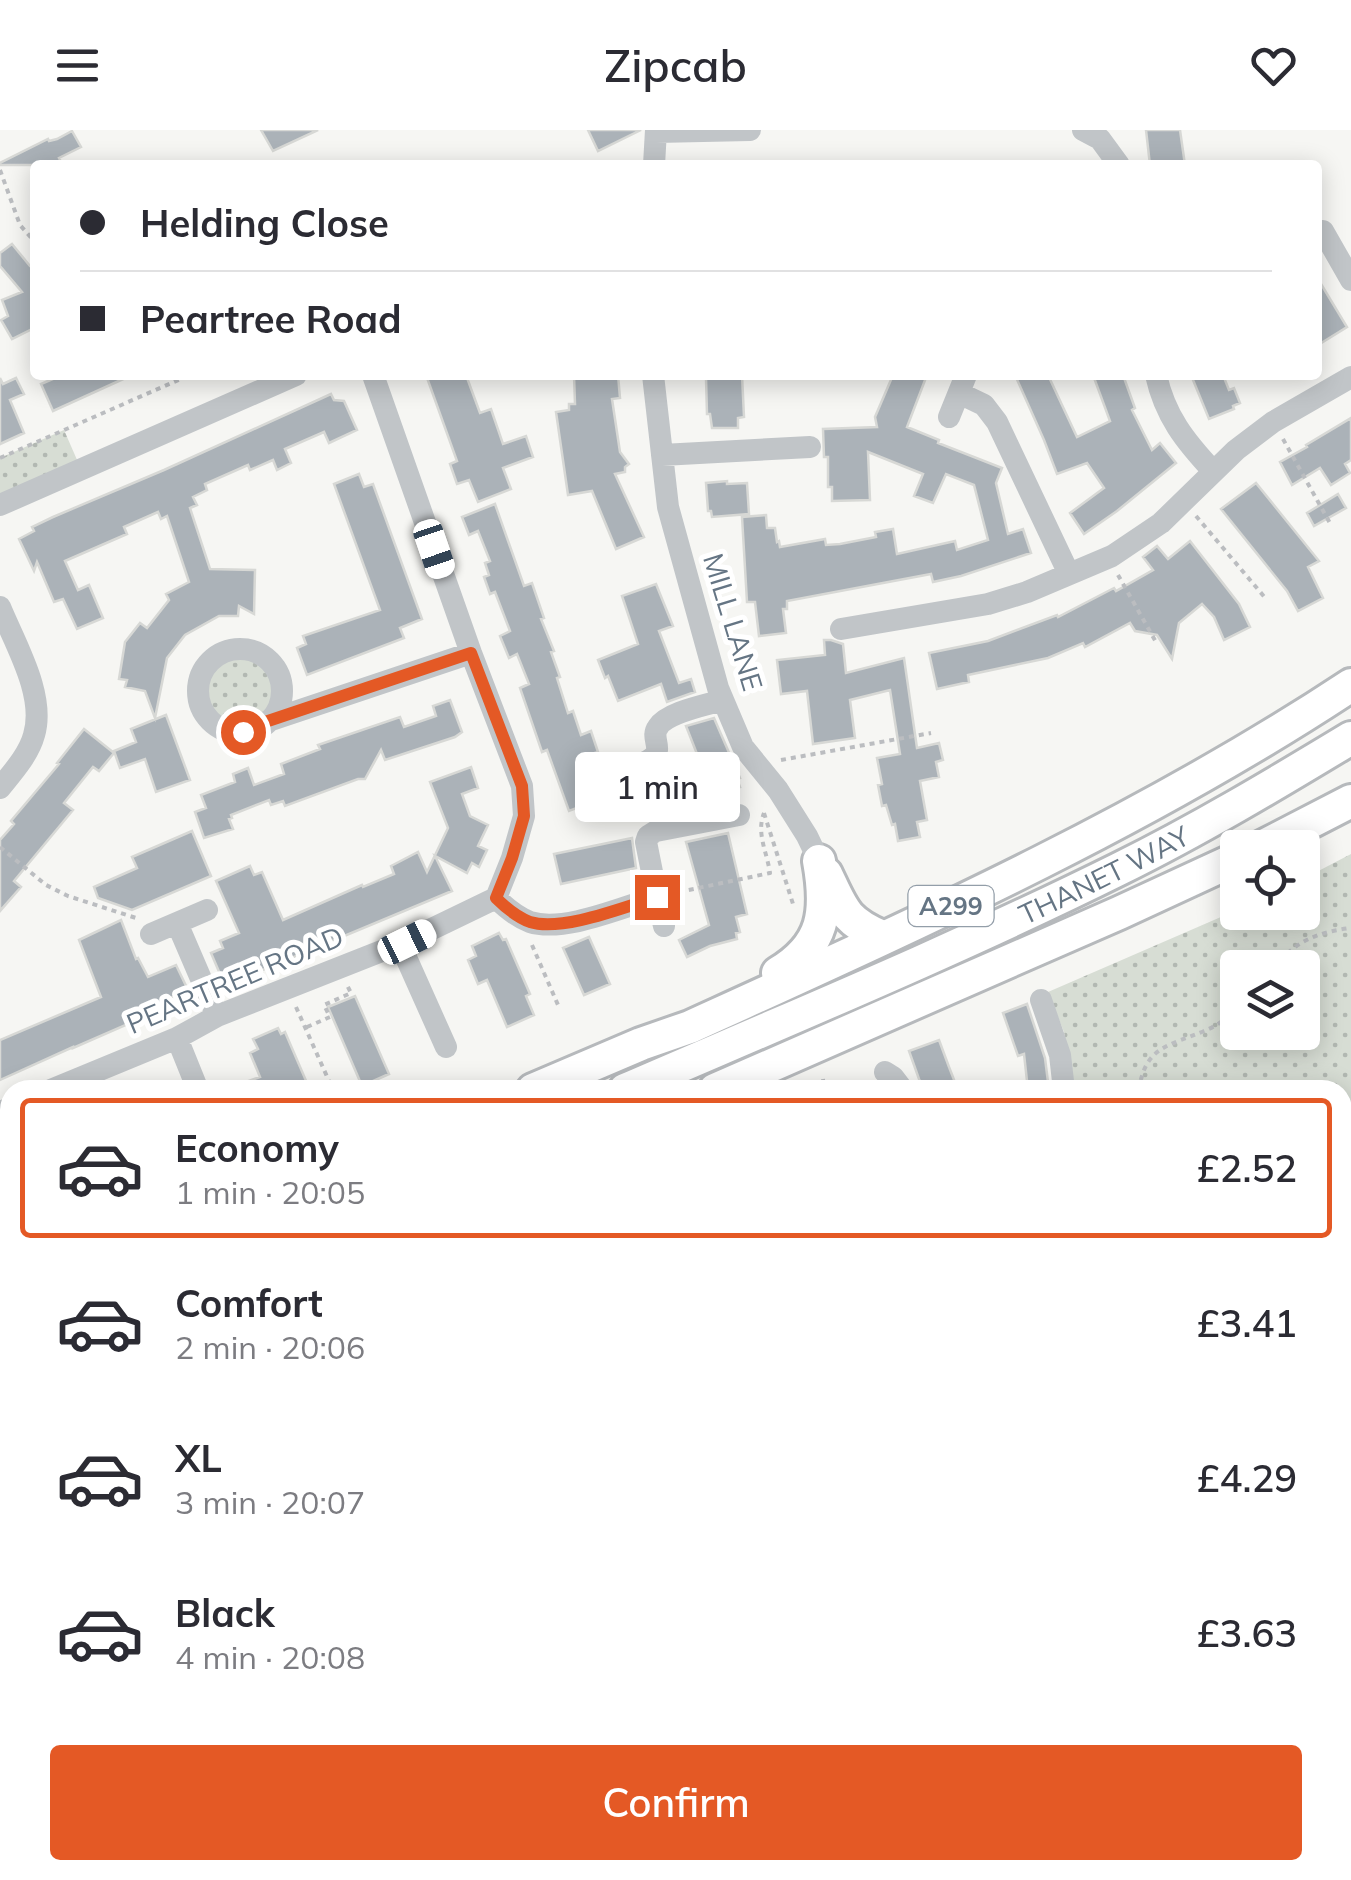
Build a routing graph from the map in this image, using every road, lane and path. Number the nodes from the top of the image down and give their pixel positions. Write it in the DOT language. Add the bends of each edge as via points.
graph roads {
  1 [pos="750,130"];
  2 [pos="656,131"];
  3 [pos="1091,134"];
  4 [pos="654,160"];
  5 [pos="1114,160"];
  6 [pos="0,170"];
  7 [pos="1327,228"];
  8 [pos="30,236"];
  9 [pos="1351,280"];
  10 [pos="1351,377"];
  11 [pos="179,380"];
  12 [pos="285,380"];
  13 [pos="375,380"];
  14 [pos="653,380"];
  15 [pos="1157,380"];
  16 [pos="962,384"];
  17 [pos="948,417"];
  18 [pos="1274,422"];
  19 [pos="810,447"];
  20 [pos="662,455"];
  21 [pos="0,458"];
  22 [pos="1213,472"];
  23 [pos="1184,500"];
  24 [pos="0,504"];
  25 [pos="1331,525"];
  26 [pos="1108,558"];
  27 [pos="1070,574"];
  28 [pos="1266,600"];
  29 [pos="0,608"];
  30 [pos="840,629"];
  31 [pos="1156,642"];
  32 [pos="471,653"];
  33 [pos="1351,685"];
  34 [pos="723,700"];
  35 [pos="268,721"];
  36 [pos="930,734"];
  37 [pos="1351,738"];
  38 [pos="756,764"];
  39 [pos="603,777"];
  40 [pos="0,788"];
  41 [pos="1351,801"];
  42 [pos="739,815"];
  43 [pos="1295,830"];
  44 [pos="0,847"];
  45 [pos="819,862"];
  46 [pos="1220,867"];
  47 [pos="657,897"];
  48 [pos="496,898"];
  49 [pos="793,904"];
  50 [pos="206,910"];
  51 [pos="520,917"];
  52 [pos="177,923"];
  53 [pos="664,926"];
  54 [pos="1351,928"];
  55 [pos="152,934"];
  56 [pos="882,938"];
  57 [pos="400,944"];
  58 [pos="1293,950"];
  59 [pos="340,967"];
  60 [pos="287,987"];
  61 [pos="1041,1000"];
  62 [pos="558,1004"];
  63 [pos="217,1016"];
  64 [pos="1220,1022"];
  65 [pos="305,1028"];
  66 [pos="177,1038"];
  67 [pos="641,1044"];
  68 [pos="446,1047"];
  69 [pos="885,1072"];
  70 [pos="75,1080"];
  71 [pos="194,1080"];
  72 [pos="328,1080"];
  73 [pos="557,1080"];
  74 [pos="648,1080"];
  75 [pos="738,1080"];
  76 [pos="895,1080"];
  77 [pos="1063,1080"];
  78 [pos="1142,1080"];
  1 -- 2 [label="street"];
  2 -- 4 [label="street"];
  3 -- 5 [label="street"];
  6 -- 8 [label="path"];
  7 -- 9 [label="street"];
  10 -- 18 [label="street"];
  11 -- 21 [label="path"];
  12 -- 24 [label="street"];
  13 -- 32 [label="street"];
  14 -- 20 [label="street, MILL LANE"];
  15 -- 22 [label="street" via="1182,437"];
  16 -- 17 [label="street"];
  16 -- 27 [label="street" via="997,422"];
  18 -- 22 [label="street"];
  18 -- 25 [label="path"];
  19 -- 20 [label="street"];
  20 -- 34 [label="street, MILL LANE" via="668,507"];
  22 -- 23 [label="street"];
  23 -- 26 [label="street"];
  23 -- 28 [label="path"];
  26 -- 27 [label="street"];
  26 -- 31 [label="path"];
  27 -- 30 [label="street" via="988,604"];
  29 -- 40 [label="street" via="36,694 37,720 26,752"];
  32 -- 35 [label="street"];
  32 -- 48 [label="street" via="522,786 524,816"];
  33 -- 56 [label="highway, A299" via="1144,809"];
  34 -- 38 [label="street, MILL LANE"];
  34 -- 39 [label="street" via="670,716 658,726 656,757"];
  36 -- 38 [label="path"];
  37 -- 74 [label="highway, THANET WAY / A299" via="1120,869"];
  38 -- 45 [label="street, MILL LANE"];
  41 -- 43 [label="highway"];
  42 -- 47 [label="street" via="648,836"];
  44 -- 55 [label="path" via="46,885 145,921"];
  45 -- 56 [label="highway" via="845,914"];
  45 -- 67 [label="highway" via="824,901 804,955"];
  46 -- 75 [label="highway, THANET WAY / A299"];
  47 -- 49 [label="path" via="770,872 761,834 764,812"];
  47 -- 51 [label="street" via="574,922"];
  47 -- 53 [label="street"];
  48 -- 51 [label="street"];
  48 -- 57 [label="street, PEARTREE ROAD"];
  50 -- 52 [label="street"];
  51 -- 62 [label="path"];
  52 -- 55 [label="street"];
  52 -- 63 [label="street"];
  54 -- 58 [label="path" via="1309,937"];
  56 -- 67 [label="highway, A299"];
  57 -- 59 [label="street, PEARTREE ROAD"];
  57 -- 68 [label="street"];
  59 -- 60 [label="street, PEARTREE ROAD"];
  59 -- 65 [label="path" via="350,993 324,1004 330,1017"];
  60 -- 63 [label="street, PEARTREE ROAD"];
  60 -- 65 [label="path"];
  61 -- 77 [label="street"];
  63 -- 66 [label="street, PEARTREE ROAD"];
  64 -- 78 [label="path" via="1158,1049"];
  65 -- 72 [label="path"];
  66 -- 70 [label="street, PEARTREE ROAD"];
  66 -- 71 [label="street"];
  67 -- 73 [label="highway, A299"];
  69 -- 76 [label="street"];
}
